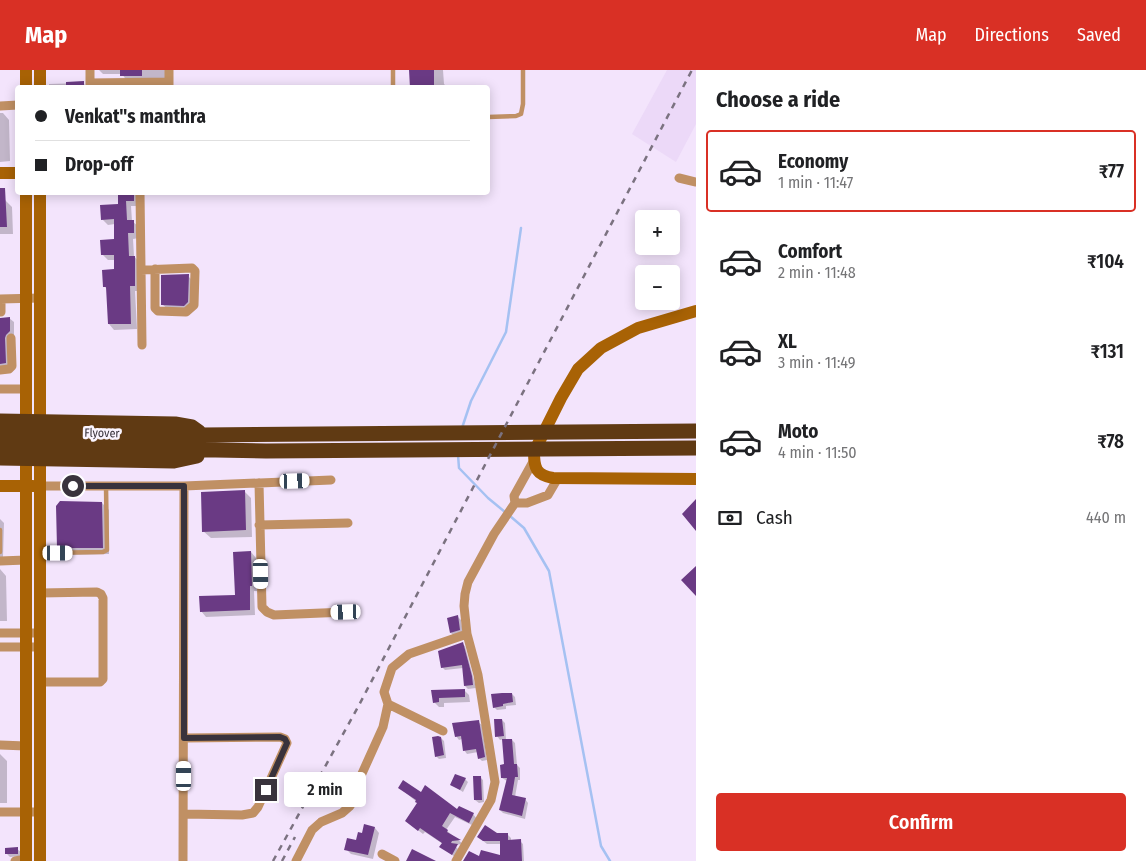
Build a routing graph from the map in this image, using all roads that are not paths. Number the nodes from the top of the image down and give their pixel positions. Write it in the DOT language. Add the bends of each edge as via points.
graph roads {
  1 [pos="26,70"];
  2 [pos="40,70"];
  3 [pos="90,70"];
  4 [pos="169,70"];
  5 [pos="393,70"];
  6 [pos="523,70"];
  7 [pos="26,85"];
  8 [pos="40,85"];
  9 [pos="90,85"];
  10 [pos="169,85"];
  11 [pos="393,85"];
  12 [pos="15,105"];
  13 [pos="0,106"];
  14 [pos="490,117"];
  15 [pos="0,173"];
  16 [pos="15,173"];
  17 [pos="679,178"];
  18 [pos="696,182"];
  19 [pos="26,195"];
  20 [pos="40,195"];
  21 [pos="140,195"];
  22 [pos="155,269"];
  23 [pos="141,270"];
  24 [pos="26,298"];
  25 [pos="40,298"];
  26 [pos="1,299"];
  27 [pos="696,311"];
  28 [pos="1,312"];
  29 [pos="12,338"];
  30 [pos="142,345"];
  31 [pos="0,370"];
  32 [pos="0,389"];
  33 [pos="26,389"];
  34 [pos="0,421"];
  35 [pos="33,421"];
  36 [pos="696,431"];
  37 [pos="0,432"];
  38 [pos="175,442"];
  39 [pos="203,442"];
  40 [pos="0,446"];
  41 [pos="696,448"];
  42 [pos="0,458"];
  43 [pos="33,459"];
  44 [pos="534,460"];
  45 [pos="558,478"];
  46 [pos="696,479"];
  47 [pos="331,480"];
  48 [pos="259,483"];
  49 [pos="0,486"];
  50 [pos="26,486"];
  51 [pos="40,486"];
  52 [pos="106,486"];
  53 [pos="184,486"];
  54 [pos="513,505"];
  55 [pos="348,524"];
  56 [pos="259,525"];
  57 [pos="0,530"];
  58 [pos="0,552"];
  59 [pos="40,553"];
  60 [pos="26,560"];
  61 [pos="0,561"];
  62 [pos="40,593"];
  63 [pos="346,612"];
  64 [pos="0,633"];
  65 [pos="26,633"];
  66 [pos="40,633"];
  67 [pos="467,634"];
  68 [pos="0,647"];
  69 [pos="26,647"];
  70 [pos="40,648"];
  71 [pos="40,682"];
  72 [pos="388,704"];
  73 [pos="443,731"];
  74 [pos="184,738"];
  75 [pos="0,745"];
  76 [pos="26,746"];
  77 [pos="0,812"];
  78 [pos="26,812"];
  79 [pos="40,812"];
  80 [pos="184,814"];
  81 [pos="382,854"];
  82 [pos="22,860"];
  83 [pos="40,861"];
  84 [pos="183,861"];
  85 [pos="296,861"];
  86 [pos="395,861"];
  87 [pos="456,861"];
  1 -- 7 [label="main road"];
  2 -- 8 [label="main road"];
  3 -- 9 [label="street"];
  4 -- 10 [label="street"];
  5 -- 11 [label="lane"];
  6 -- 14 [label="lane" via="521,114"];
  9 -- 10 [label="street"];
  12 -- 13 [label="street"];
  15 -- 16 [label="main road"];
  17 -- 18 [label="street"];
  19 -- 24 [label="main road"];
  20 -- 25 [label="main road"];
  21 -- 23 [label="street"];
  22 -- 22 [label="street" via="192,268 196,271 194,305 186,312 158,311 155,308"];
  22 -- 23 [label="street"];
  23 -- 30 [label="street"];
  24 -- 25 [label="street"];
  24 -- 26 [label="street"];
  24 -- 33 [label="main road"];
  25 -- 35 [label="main road"];
  26 -- 28 [label="street"];
  27 -- 44 [label="main road" via="638,328 601,348 578,369 560,398 534,452"];
  29 -- 31 [label="street" via="12,366"];
  32 -- 33 [label="street"];
  33 -- 35 [label="main road"];
  34 -- 35 [label="highway"];
  35 -- 39 [label="highway" via="175,424 192,427"];
  35 -- 43 [label="main road"];
  36 -- 39 [label="highway" via="266,434"];
  37 -- 38 [label="highway, Flyover"];
  38 -- 39 [label="highway, Flyover"];
  38 -- 40 [label="highway, Flyover"];
  39 -- 41 [label="highway" via="266,451"];
  39 -- 43 [label="highway" via="195,457 174,461"];
  42 -- 43 [label="highway"];
  43 -- 50 [label="main road"];
  43 -- 51 [label="main road"];
  44 -- 45 [label="main road" via="536,470 542,476"];
  44 -- 54 [label="street" via="514,496"];
  45 -- 46 [label="main road"];
  45 -- 54 [label="street" via="548,495"];
  47 -- 48 [label="street"];
  48 -- 53 [label="street"];
  48 -- 56 [label="street"];
  49 -- 50 [label="main road"];
  50 -- 51 [label="main road"];
  50 -- 60 [label="main road"];
  51 -- 52 [label="street"];
  51 -- 59 [label="main road"];
  52 -- 53 [label="street"];
  52 -- 59 [label="lane" via="107,550"];
  53 -- 74 [label="street"];
  54 -- 67 [label="street" via="468,582 464,606"];
  55 -- 56 [label="street"];
  56 -- 63 [label="street" via="262,607 267,612 274,615"];
  57 -- 58 [label="lane"];
  59 -- 62 [label="main road"];
  60 -- 61 [label="street"];
  60 -- 65 [label="main road"];
  62 -- 66 [label="main road"];
  62 -- 71 [label="street" via="101,594 103,679 100,682"];
  64 -- 65 [label="street"];
  65 -- 66 [label="street"];
  65 -- 69 [label="main road"];
  66 -- 70 [label="main road"];
  67 -- 72 [label="street" via="408,654 392,668 384,692"];
  67 -- 87 [label="street" via="478,675 495,782 491,800"];
  68 -- 69 [label="street"];
  69 -- 70 [label="street"];
  69 -- 76 [label="main road"];
  70 -- 71 [label="main road"];
  71 -- 79 [label="main road"];
  72 -- 73 [label="street"];
  72 -- 85 [label="street" via="384,728 350,806 312,830"];
  74 -- 80 [label="street"];
  74 -- 80 [label="street" via="280,737 287,743 253,813"];
  75 -- 76 [label="street"];
  76 -- 78 [label="main road"];
  77 -- 78 [label="street"];
  78 -- 79 [label="street"];
  78 -- 82 [label="main road"];
  79 -- 83 [label="main road"];
  80 -- 84 [label="street"];
  81 -- 86 [label="street"];
}
